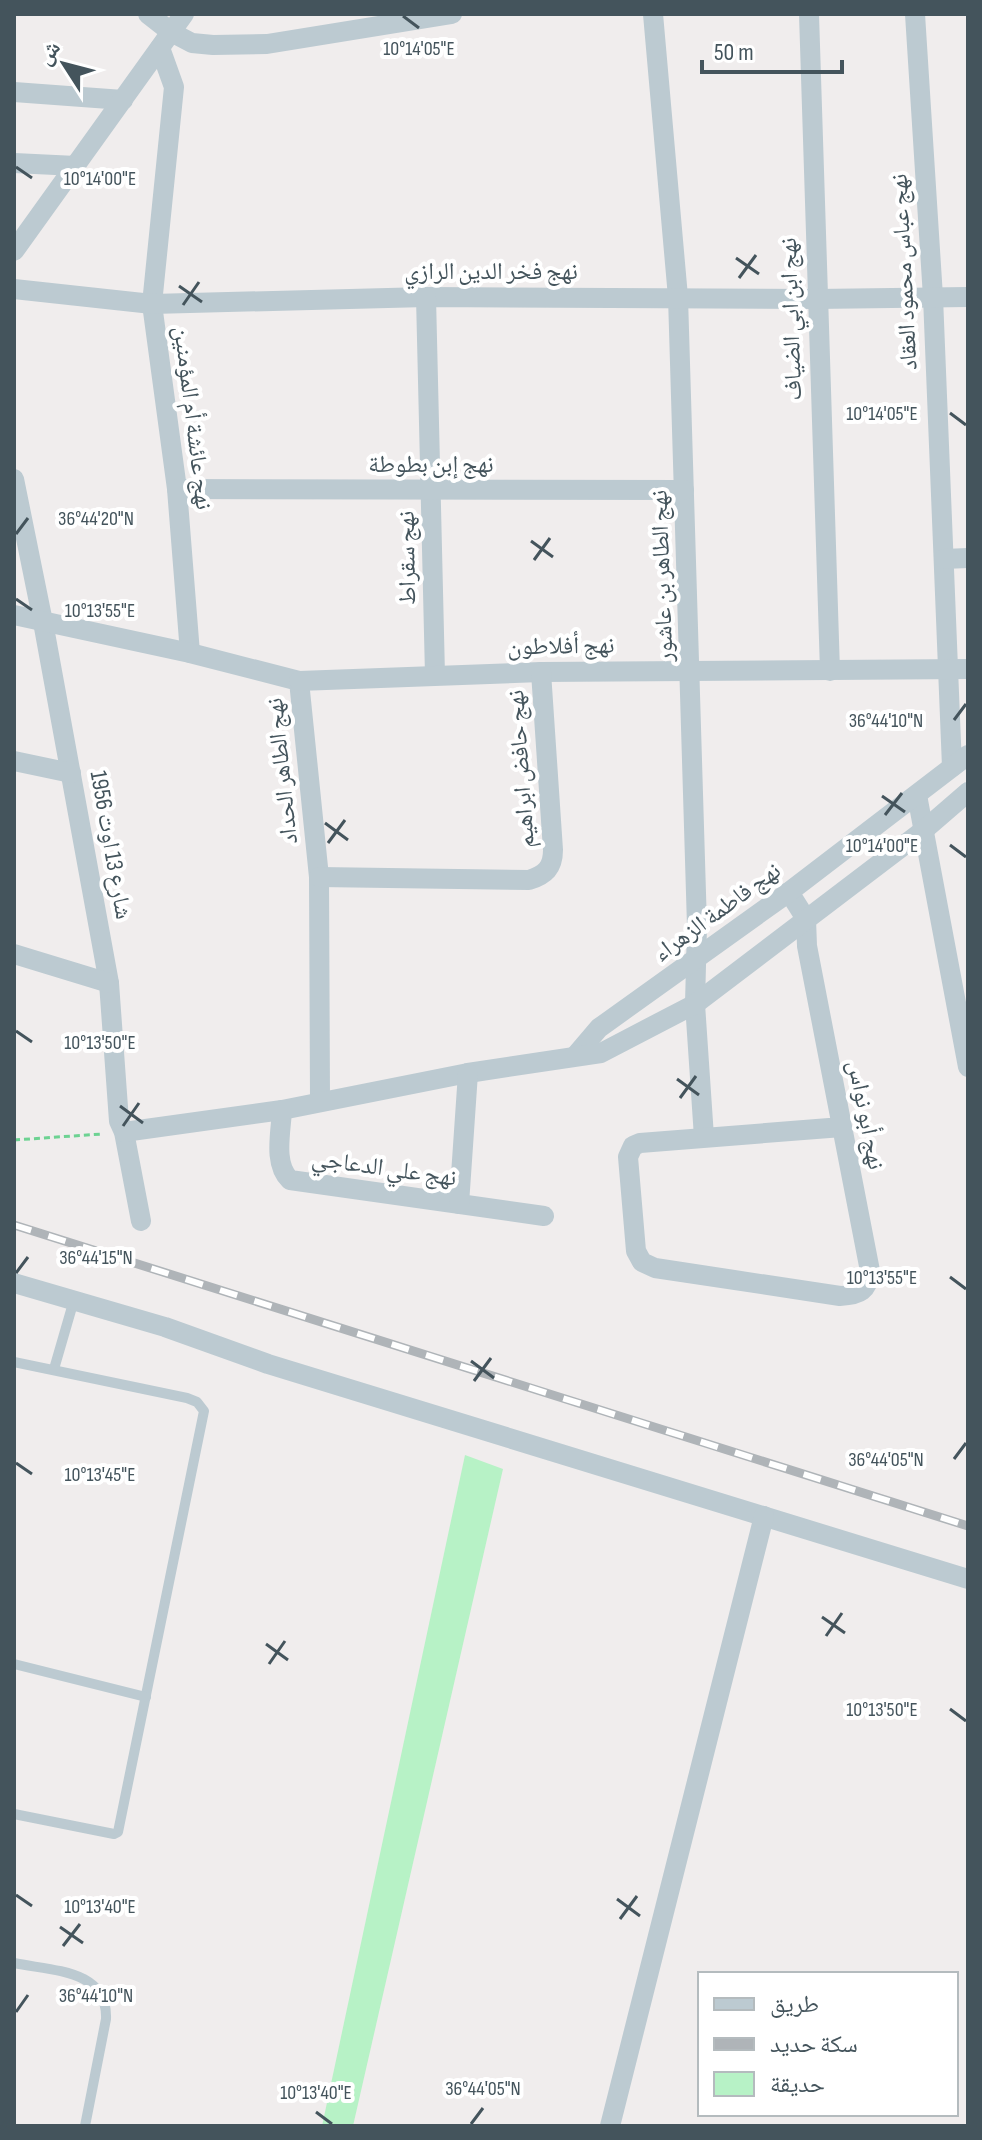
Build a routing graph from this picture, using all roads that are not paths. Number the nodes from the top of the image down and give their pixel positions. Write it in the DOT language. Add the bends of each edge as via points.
graph roads {
  1 [pos="148,14"];
  2 [pos="184,14"];
  3 [pos="452,14"];
  4 [pos="653,14"];
  5 [pos="809,14"];
  6 [pos="915,14"];
  7 [pos="165,40"];
  8 [pos="14,92"];
  9 [pos="123,100"];
  10 [pos="14,163"];
  11 [pos="76,166"];
  12 [pos="14,251"];
  13 [pos="14,289"];
  14 [pos="426,297"];
  15 [pos="678,297"];
  16 [pos="933,297"];
  17 [pos="968,297"];
  18 [pos="816,299"];
  19 [pos="152,304"];
  20 [pos="14,479"];
  21 [pos="177,489"];
  22 [pos="684,490"];
  23 [pos="433,491"];
  24 [pos="968,558"];
  25 [pos="944,559"];
  26 [pos="14,615"];
  27 [pos="43,622"];
  28 [pos="190,653"];
  29 [pos="968,669"];
  30 [pos="946,670"];
  31 [pos="830,671"];
  32 [pos="541,672"];
  33 [pos="691,673"];
  34 [pos="435,675"];
  35 [pos="299,681"];
  36 [pos="14,761"];
  37 [pos="960,761"];
  38 [pos="71,773"];
  39 [pos="968,792"];
  40 [pos="917,795"];
  41 [pos="924,830"];
  42 [pos="319,877"];
  43 [pos="789,892"];
  44 [pos="765,909"];
  45 [pos="806,919"];
  46 [pos="784,936"];
  47 [pos="807,946"];
  48 [pos="14,954"];
  49 [pos="694,962"];
  50 [pos="109,983"];
  51 [pos="961,997"];
  52 [pos="695,1004"];
  53 [pos="576,1055"];
  54 [pos="968,1067"];
  55 [pos="468,1073"];
  56 [pos="320,1100"];
  57 [pos="282,1110"];
  58 [pos="842,1127"];
  59 [pos="124,1132"];
  60 [pos="704,1137"];
  61 [pos="459,1204"];
  62 [pos="544,1216"];
  63 [pos="141,1221"];
  64 [pos="14,1283"];
  65 [pos="74,1300"];
  66 [pos="14,1362"];
  67 [pos="54,1369"];
  68 [pos="764,1516"];
  69 [pos="968,1579"];
  70 [pos="14,1664"];
  71 [pos="146,1697"];
  72 [pos="14,1814"];
  73 [pos="14,1963"];
  74 [pos="85,2126"];
  75 [pos="610,2126"];
  1 -- 7 [label="street"];
  2 -- 7 [label="street"];
  3 -- 7 [label="street" via="267,44"];
  4 -- 15 [label="street, نهج الطاهر بن عاشور"];
  5 -- 18 [label="street, نهج ابن ابي الضياف"];
  6 -- 16 [label="street, نهج عباس محمود العقاد"];
  7 -- 9 [label="street"];
  7 -- 19 [label="street, نهج عائشة أم المؤمنين" via="174,87"];
  8 -- 9 [label="street"];
  9 -- 11 [label="street"];
  10 -- 11 [label="street"];
  11 -- 12 [label="street"];
  13 -- 19 [label="street, نهج فخر الدين الرازي"];
  14 -- 15 [label="street, نهج فخر الدين الرازي"];
  14 -- 19 [label="street, نهج فخر الدين الرازي"];
  14 -- 23 [label="street, نهج سقراط"];
  15 -- 18 [label="street, نهج فخر الدين الرازي"];
  15 -- 22 [label="street, نهج الطاهر بن عاشور"];
  16 -- 17 [label="street, نهج فخر الدين الرازي"];
  16 -- 18 [label="street, نهج فخر الدين الرازي"];
  16 -- 25 [label="street, نهج عباس محمود العقاد"];
  18 -- 31 [label="street, نهج ابن ابي الضياف"];
  19 -- 21 [label="street, نهج عائشة أم المؤمنين"];
  20 -- 27 [label="street, شارع 13 اوت 1956"];
  21 -- 23 [label="street, نهج إبن بطوطة"];
  21 -- 28 [label="street, نهج عائشة أم المؤمنين"];
  22 -- 23 [label="street, نهج إبن بطوطة"];
  22 -- 33 [label="street, نهج الطاهر بن عاشور"];
  23 -- 34 [label="street, نهج سقراط"];
  24 -- 25 [label="street"];
  25 -- 30 [label="street, نهج عباس محمود العقاد"];
  26 -- 27 [label="street, نهج الطاهر الحداد"];
  27 -- 28 [label="street, نهج الطاهر الحداد"];
  27 -- 38 [label="street, شارع 13 اوت 1956"];
  28 -- 35 [label="street, نهج الطاهر الحداد"];
  29 -- 30 [label="street, نهج أفلاطون"];
  30 -- 31 [label="street, نهج أفلاطون"];
  30 -- 37 [label="street, نهج عباس محمود العقاد"];
  31 -- 33 [label="street, نهج أفلاطون"];
  32 -- 33 [label="street, نهج أفلاطون"];
  32 -- 34 [label="street, نهج أفلاطون"];
  32 -- 42 [label="street, نهج حافض ابراهيم" via="553,850 548,871 529,880"];
  33 -- 49 [label="street, نهج الطاهر بن عاشور"];
  34 -- 35 [label="street, نهج أفلاطون"];
  35 -- 42 [label="street, نهج الطاهر الحداد"];
  36 -- 38 [label="street"];
  37 -- 40 [label="street, نهج فاطمة الزهراء"];
  38 -- 50 [label="street, شارع 13 اوت 1956"];
  39 -- 41 [label="street"];
  40 -- 41 [label="street"];
  40 -- 43 [label="street, نهج فاطمة الزهراء"];
  41 -- 45 [label="street"];
  41 -- 51 [label="street"];
  42 -- 56 [label="street, نهج الطاهر الحداد"];
  43 -- 44 [label="street, نهج فاطمة الزهراء"];
  43 -- 45 [label="street"];
  44 -- 46 [label="street"];
  44 -- 49 [label="street, نهج فاطمة الزهراء"];
  45 -- 46 [label="street"];
  45 -- 47 [label="street, نهج أبو نواس"];
  46 -- 47 [label="street"];
  46 -- 52 [label="street"];
  47 -- 58 [label="street, نهج أبو نواس"];
  48 -- 50 [label="street"];
  49 -- 52 [label="street, نهج الطاهر بن عاشور"];
  49 -- 53 [label="street, نهج فاطمة الزهراء" via="599,1028"];
  50 -- 59 [label="street, شارع 13 اوت 1956"];
  51 -- 54 [label="street"];
  52 -- 53 [label="street" via="601,1053"];
  52 -- 60 [label="street, نهج الطاهر بن عاشور"];
  53 -- 55 [label="street"];
  55 -- 56 [label="street"];
  55 -- 61 [label="street"];
  56 -- 57 [label="street"];
  57 -- 59 [label="street"];
  57 -- 61 [label="street, نهج علي الدعاجي" via="280,1164 290,1180"];
  58 -- 60 [label="street"];
  58 -- 60 [label="street, نهج أبو نواس" via="870,1271 862,1291 840,1296 642,1262 636,1251 628,1157 633,1146"];
  59 -- 63 [label="street, شارع 13 اوت 1956"];
  61 -- 62 [label="street, نهج علي الدعاجي"];
  64 -- 65 [label="street"];
  65 -- 67 [label="lane"];
  65 -- 68 [label="street"];
  66 -- 67 [label="lane"];
  67 -- 71 [label="lane" via="187,1398 204,1411"];
  68 -- 69 [label="street"];
  68 -- 75 [label="street"];
  70 -- 71 [label="lane"];
  71 -- 72 [label="lane" via="118,1832"];
  73 -- 74 [label="lane" via="88,1980 107,2004"];
}
